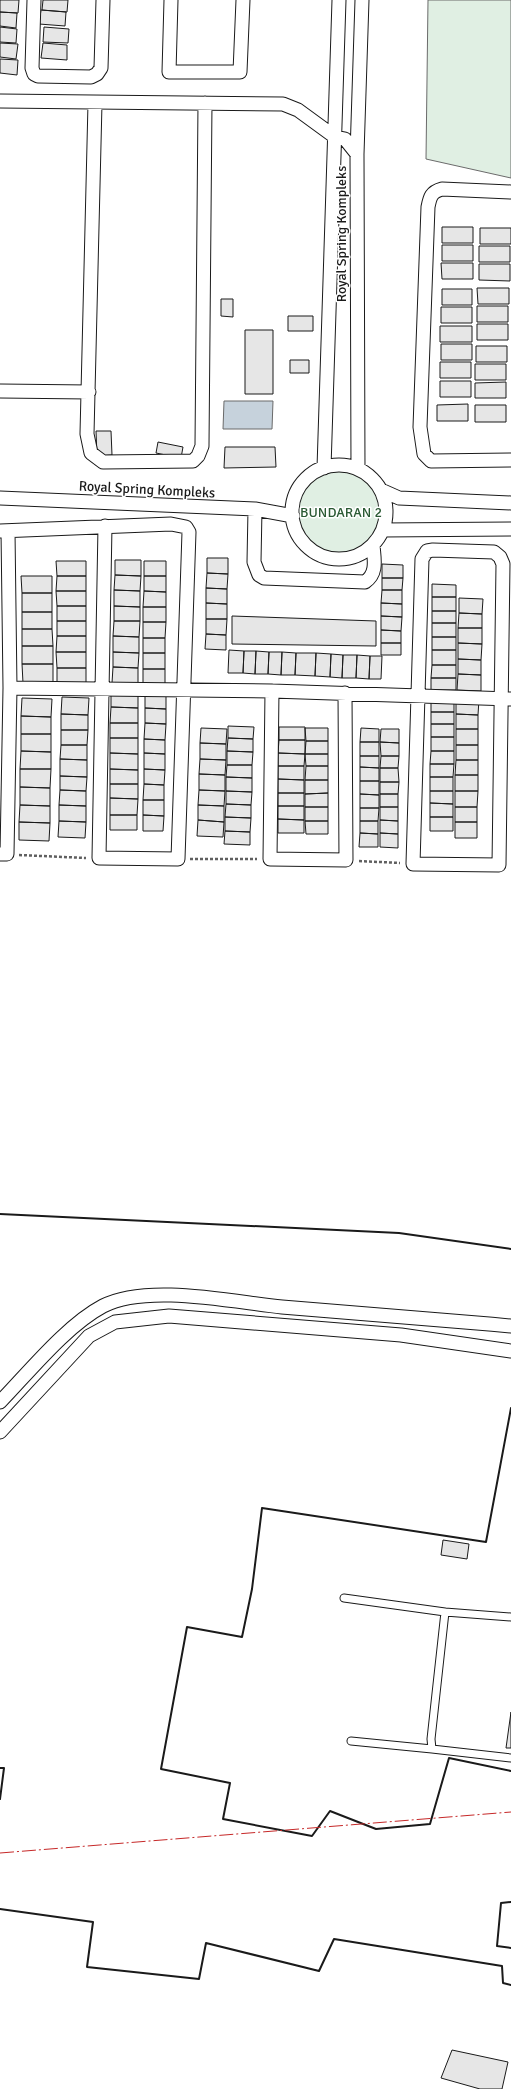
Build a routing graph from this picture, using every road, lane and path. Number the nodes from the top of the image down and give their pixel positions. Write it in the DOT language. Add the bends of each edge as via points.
graph roads {
  1 [pos="34,0"];
  2 [pos="103,0"];
  3 [pos="171,0"];
  4 [pos="243,0"];
  5 [pos="339,0"];
  6 [pos="362,0"];
  7 [pos="0,101"];
  8 [pos="95,103"];
  9 [pos="205,103"];
  10 [pos="335,137"];
  11 [pos="357,154"];
  12 [pos="511,192"];
  13 [pos="0,391"];
  14 [pos="89,392"];
  15 [pos="511,460"];
  16 [pos="324,468"];
  17 [pos="358,468"];
  18 [pos="381,490"];
  19 [pos="0,498"];
  20 [pos="511,503"];
  21 [pos="255,509"];
  22 [pos="292,516"];
  23 [pos="105,526"];
  24 [pos="511,529"];
  25 [pos="383,530"];
  26 [pos="4,531"];
  27 [pos="373,545"];
  28 [pos="507,564"];
  29 [pos="10,688"];
  30 [pos="103,690"];
  31 [pos="185,691"];
  32 [pos="272,691"];
  33 [pos="345,693"];
  34 [pos="418,695"];
  35 [pos="506,699"];
  36 [pos="4,854"];
  37 [pos="99,858"];
  38 [pos="178,859"];
  39 [pos="270,859"];
  40 [pos="346,860"];
  41 [pos="413,864"];
  42 [pos="511,1326"];
  43 [pos="511,1351"];
  44 [pos="0,1402"];
  45 [pos="0,1432"];
  46 [pos="344,1598"];
  47 [pos="445,1612"];
  48 [pos="511,1618"];
  49 [pos="351,1741"];
  50 [pos="432,1749"];
  51 [pos="511,1758"];
  1 -- 2 [label="street" via="34,74 91,77 101,68"];
  3 -- 4 [label="street" via="169,72 240,72"];
  5 -- 10 [label="street, Royal Spring Kompleks"];
  6 -- 11 [label="street, Royal Spring Kompleks"];
  7 -- 8 [label="street"];
  8 -- 9 [label="street"];
  8 -- 14 [label="street"];
  9 -- 10 [label="street" via="283,104 298,110"];
  9 -- 14 [label="street" via="202,446 198,456 193,461 103,462 91,453 88,446"];
  10 -- 11 [label="street" via="345,139"];
  10 -- 16 [label="street, Royal Spring Kompleks"];
  11 -- 17 [label="street, Royal Spring Kompleks"];
  12 -- 15 [label="street" via="442,189 430,196 420,427 424,454 431,461"];
  13 -- 14 [label="street"];
  16 -- 17 [label="street" via="340,465"];
  16 -- 22 [label="street" via="302,483 294,499"];
  17 -- 18 [label="street" via="375,481"];
  18 -- 20 [label="street" via="399,498"];
  18 -- 25 [label="street" via="386,510"];
  19 -- 21 [label="street, Royal Spring Kompleks"];
  21 -- 22 [label="street, Royal Spring Kompleks"];
  21 -- 27 [label="street" via="254,562 259,575 264,578 365,582 374,572"];
  22 -- 27 [label="street" via="302,541 324,557 350,558"];
  23 -- 26 [label="street"];
  23 -- 30 [label="street"];
  23 -- 31 [label="street" via="180,524 189,532"];
  24 -- 25 [label="street"];
  25 -- 27 [label="street"];
  26 -- 29 [label="street"];
  28 -- 34 [label="street" via="497,554 490,552 427,550 424,554"];
  28 -- 35 [label="street"];
  29 -- 30 [label="street"];
  29 -- 36 [label="street"];
  30 -- 31 [label="street"];
  30 -- 37 [label="street"];
  31 -- 32 [label="street"];
  31 -- 38 [label="street"];
  32 -- 33 [label="street"];
  32 -- 39 [label="street"];
  33 -- 34 [label="street"];
  33 -- 40 [label="street"];
  34 -- 35 [label="street"];
  34 -- 41 [label="street"];
  35 -- 41 [label="street" via="499,865"];
  36 -- 37 [label="path"];
  37 -- 38 [label="street"];
  38 -- 39 [label="path"];
  39 -- 40 [label="street"];
  40 -- 41 [label="path"];
  42 -- 44 [label="street" via="164,1294 127,1298 104,1306 83,1319"];
  43 -- 45 [label="street" via="401,1334 169,1316 135,1318 115,1322 89,1336"];
  46 -- 47 [label="lane"];
  47 -- 48 [label="lane"];
  47 -- 50 [label="lane"];
  49 -- 50 [label="lane"];
  50 -- 51 [label="lane"];
}
